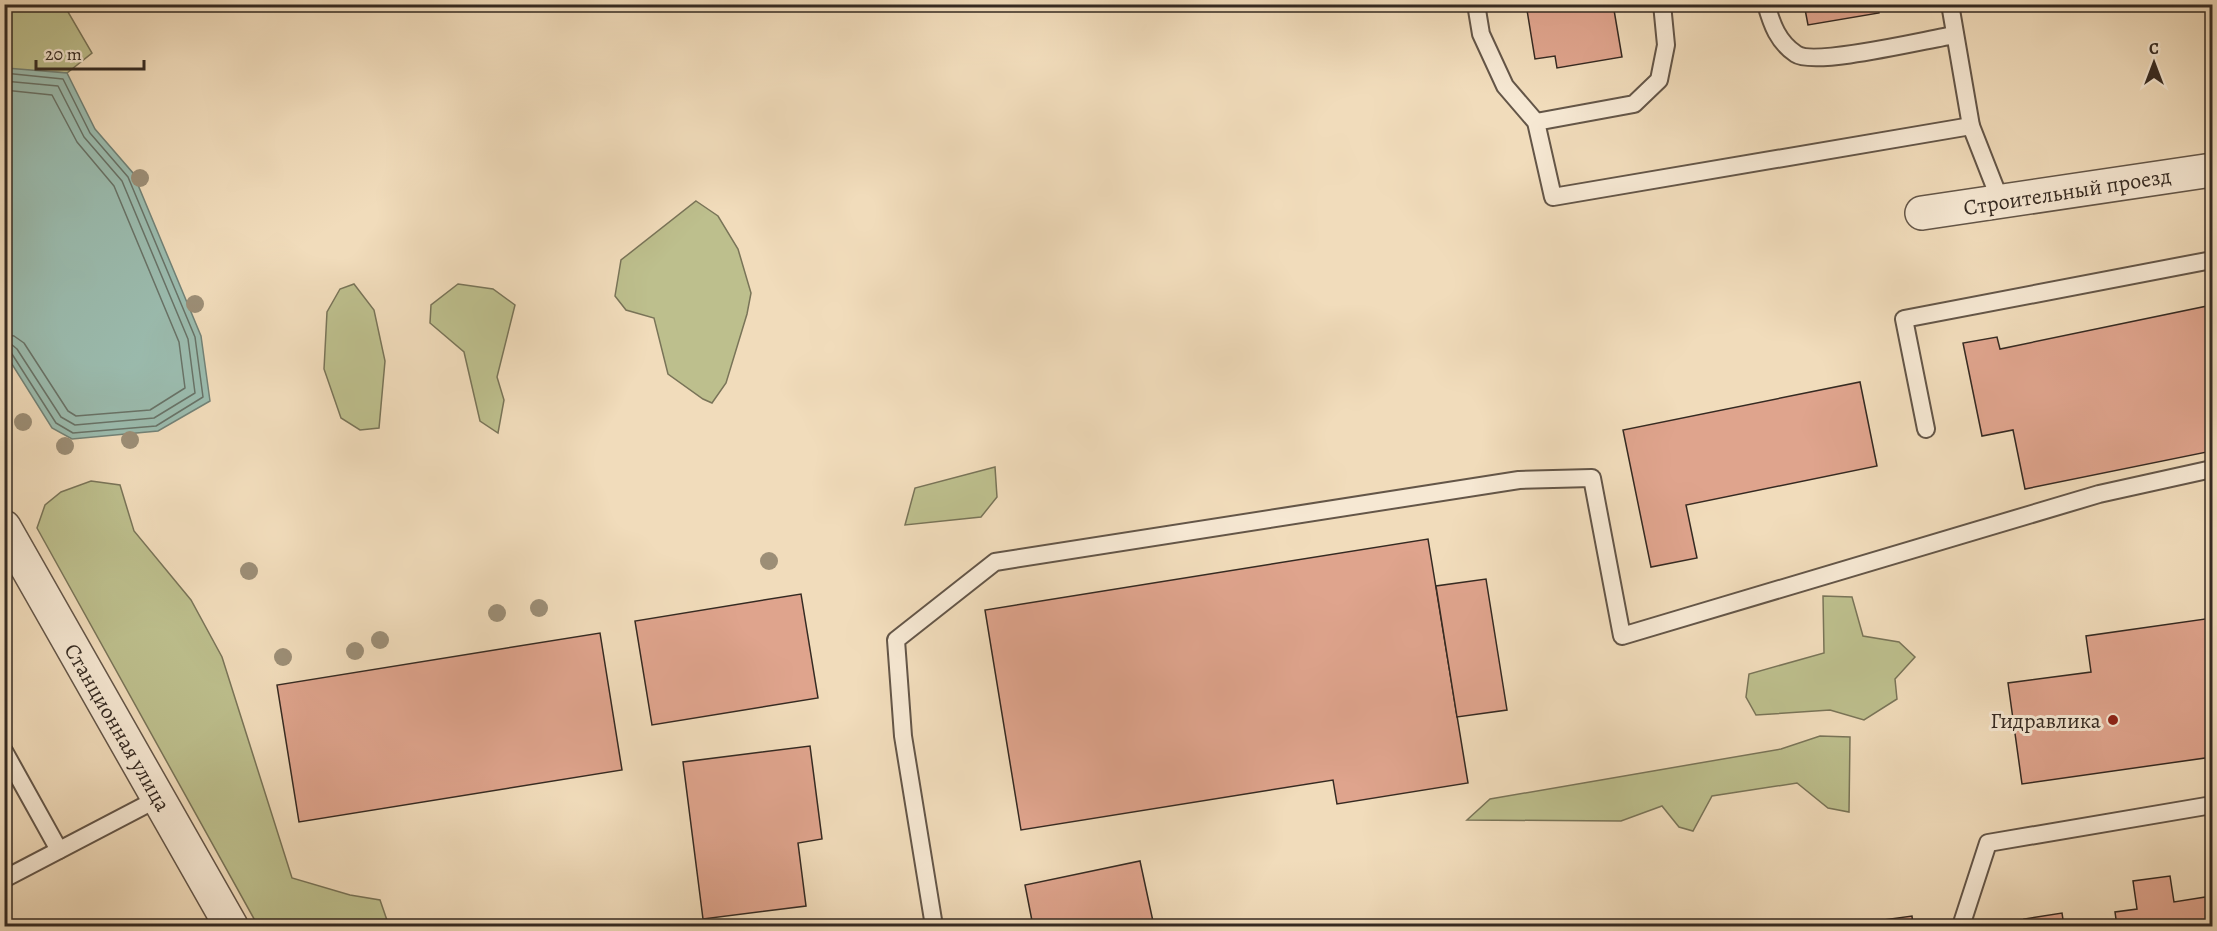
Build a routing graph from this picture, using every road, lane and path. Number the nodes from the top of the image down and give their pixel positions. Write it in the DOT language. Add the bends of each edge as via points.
graph roads {
  1 [pos="1476,4"];
  2 [pos="1662,4"];
  3 [pos="1766,4"];
  4 [pos="1950,4"];
  5 [pos="1955,34"];
  6 [pos="1536,122"];
  7 [pos="1971,126"];
  8 [pos="2212,170"];
  9 [pos="2000,200"];
  10 [pos="1922,213"];
  11 [pos="2212,260"];
  12 [pos="1926,429"];
  13 [pos="2212,469"];
  14 [pos="4,527"];
  15 [pos="4,752"];
  16 [pos="159,798"];
  17 [pos="2212,805"];
  18 [pos="59,850"];
  19 [pos="4,879"];
  20 [pos="231,927"];
  21 [pos="934,927"];
  22 [pos="1961,927"];
  1 -- 6 [label="lane" via="1481,34 1505,86"];
  2 -- 6 [label="lane" via="1666,45 1659,80 1634,104"];
  3 -- 5 [label="lane" via="1773,30 1798,56 1824,58"];
  4 -- 5 [label="lane"];
  5 -- 7 [label="lane"];
  6 -- 7 [label="lane" via="1552,197"];
  7 -- 9 [label="lane"];
  8 -- 9 [label="street, Строительный проезд"];
  9 -- 10 [label="street, Строительный проезд"];
  11 -- 12 [label="lane" via="1904,319"];
  13 -- 21 [label="lane" via="2099,494 1622,636 1592,478 1519,480 995,562 896,640 903,736"];
  14 -- 16 [label="street, Станционная улица"];
  15 -- 18 [label="lane"];
  16 -- 18 [label="lane"];
  16 -- 20 [label="street, Станционная улица"];
  17 -- 22 [label="lane" via="1988,843"];
  18 -- 19 [label="lane"];
}
